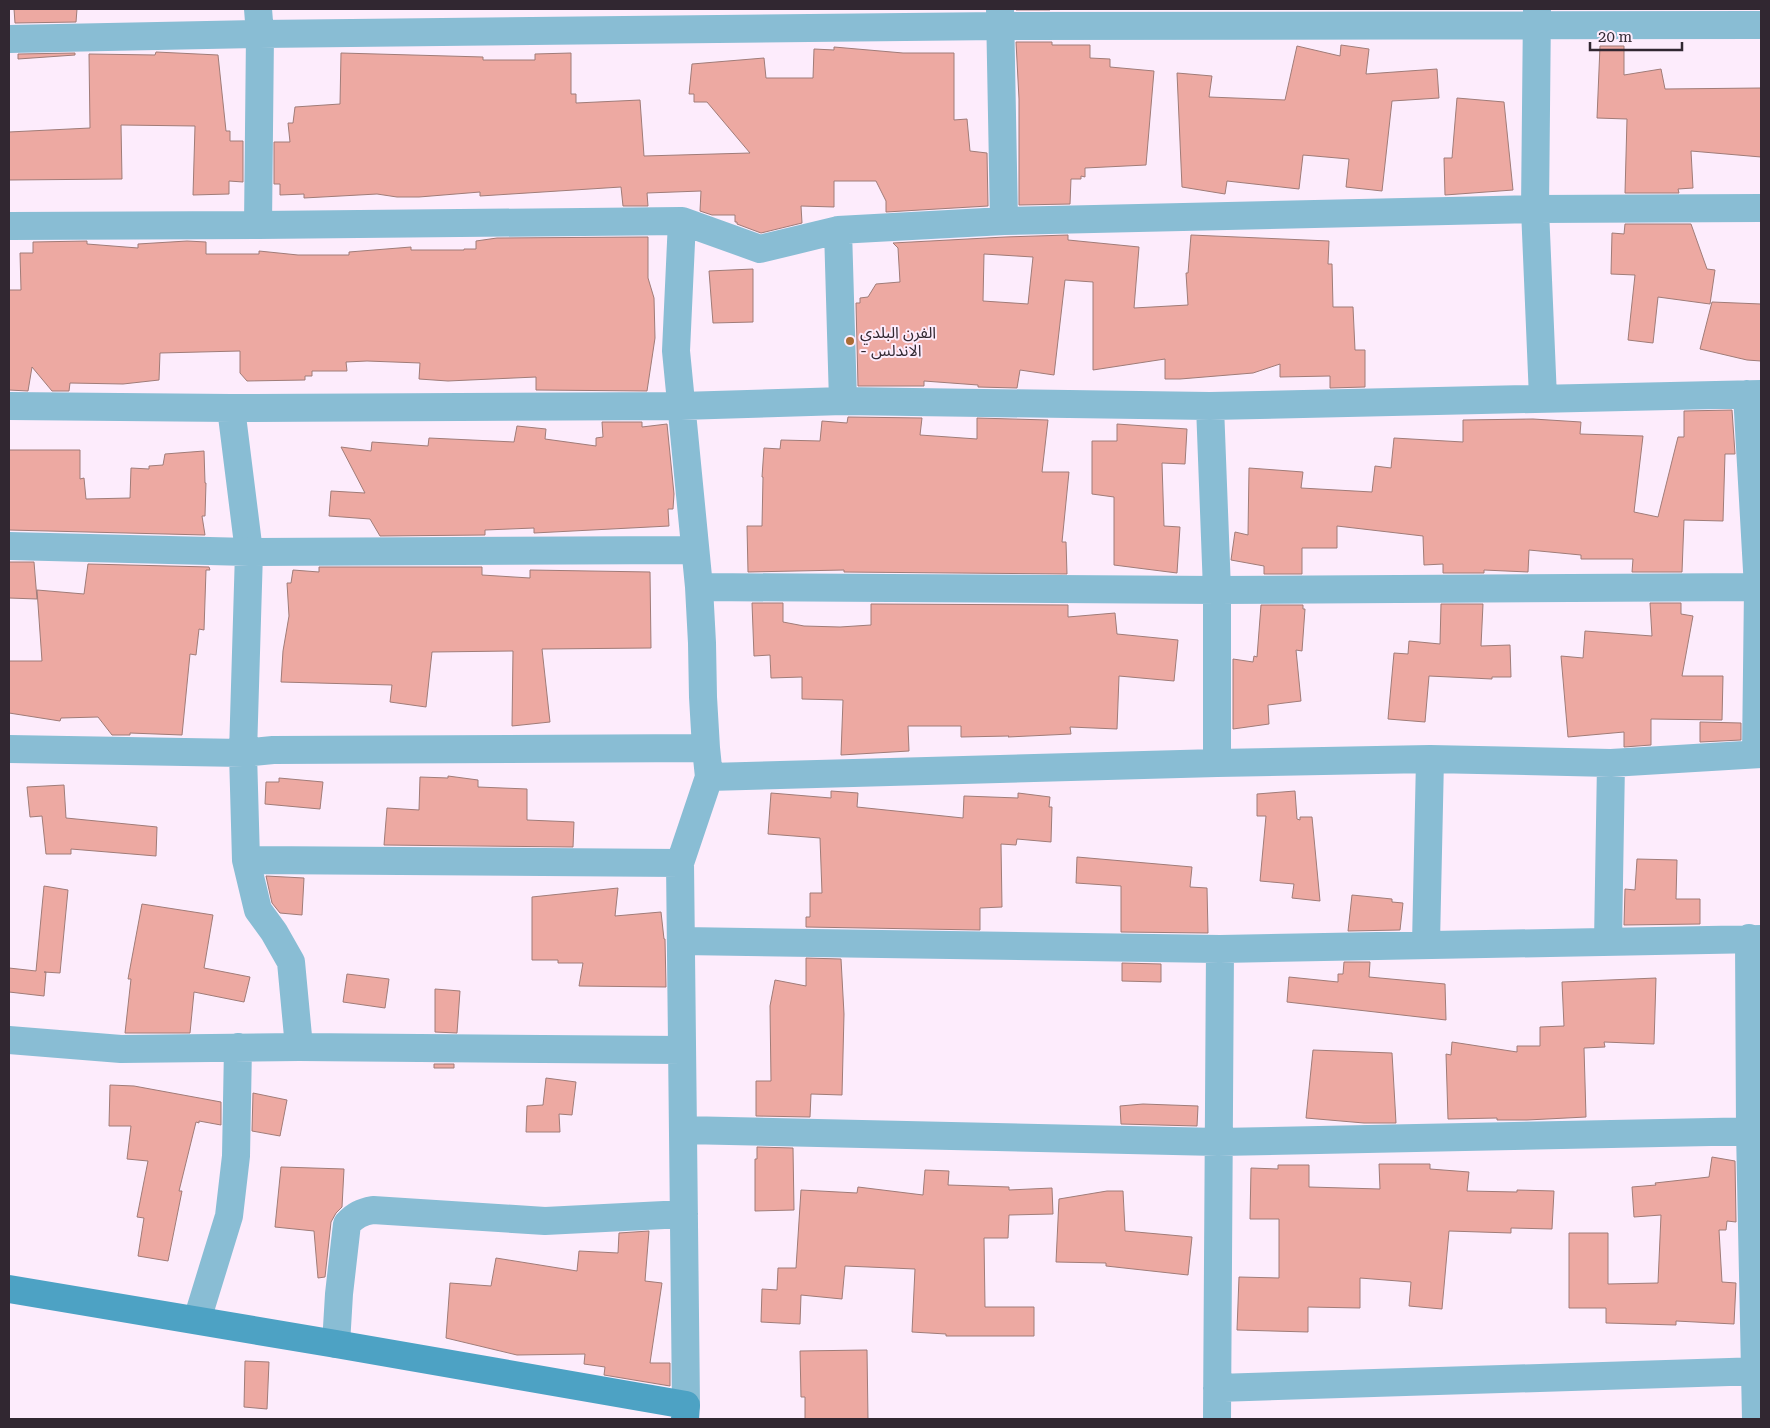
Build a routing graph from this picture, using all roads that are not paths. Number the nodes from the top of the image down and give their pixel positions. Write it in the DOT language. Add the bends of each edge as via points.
graph roads {
  1 [pos="1538,17"];
  2 [pos="1000,18"];
  3 [pos="259,22"];
  4 [pos="1761,25"];
  5 [pos="9,40"];
  6 [pos="1761,208"];
  7 [pos="1535,209"];
  8 [pos="682,221"];
  9 [pos="1004,221"];
  10 [pos="258,225"];
  11 [pos="9,226"];
  12 [pos="838,230"];
  13 [pos="1754,394"];
  14 [pos="1544,398"];
  15 [pos="844,401"];
  16 [pos="9,406"];
  17 [pos="681,406"];
  18 [pos="1210,406"];
  19 [pos="231,408"];
  20 [pos="9,546"];
  21 [pos="694,550"];
  22 [pos="249,552"];
  23 [pos="699,587"];
  24 [pos="1760,588"];
  25 [pos="1217,590"];
  26 [pos="706,748"];
  27 [pos="9,750"];
  28 [pos="243,753"];
  29 [pos="1759,754"];
  30 [pos="1430,759"];
  31 [pos="1217,762"];
  32 [pos="1611,763"];
  33 [pos="709,777"];
  34 [pos="246,860"];
  35 [pos="680,863"];
  36 [pos="1755,938"];
  37 [pos="682,941"];
  38 [pos="1608,942"];
  39 [pos="1426,944"];
  40 [pos="1220,949"];
  41 [pos="9,1040"];
  42 [pos="238,1047"];
  43 [pos="298,1047"];
  44 [pos="682,1050"];
  45 [pos="683,1130"];
  46 [pos="1756,1130"];
  47 [pos="1218,1142"];
  48 [pos="684,1214"];
  49 [pos="9,1289"];
  50 [pos="197,1320"];
  51 [pos="336,1344"];
  52 [pos="1758,1371"];
  53 [pos="1217,1388"];
  54 [pos="685,1412"];
  55 [pos="1217,1419"];
  56 [pos="1756,1419"];
  1 -- 2 [label="street"];
  1 -- 4 [label="street"];
  1 -- 7 [label="street"];
  2 -- 3 [label="street"];
  2 -- 9 [label="street"];
  3 -- 5 [label="street"];
  3 -- 10 [label="street"];
  6 -- 7 [label="street"];
  7 -- 9 [label="street"];
  7 -- 14 [label="street"];
  8 -- 10 [label="street"];
  8 -- 12 [label="street" via="760,249"];
  8 -- 17 [label="street" via="676,351"];
  9 -- 12 [label="street"];
  10 -- 11 [label="street"];
  12 -- 15 [label="street"];
  13 -- 14 [label="street"];
  13 -- 24 [label="street"];
  14 -- 18 [label="street"];
  15 -- 17 [label="street"];
  15 -- 18 [label="street"];
  16 -- 19 [label="street"];
  17 -- 19 [label="street"];
  17 -- 21 [label="street"];
  18 -- 25 [label="street"];
  19 -- 22 [label="street"];
  20 -- 22 [label="street"];
  21 -- 22 [label="street"];
  21 -- 23 [label="street"];
  22 -- 28 [label="street"];
  23 -- 25 [label="street"];
  23 -- 26 [label="street"];
  24 -- 25 [label="street"];
  24 -- 29 [label="street"];
  25 -- 31 [label="street"];
  26 -- 28 [label="street" via="273,750"];
  26 -- 33 [label="street"];
  27 -- 28 [label="street"];
  28 -- 34 [label="street"];
  29 -- 32 [label="street"];
  30 -- 31 [label="street"];
  30 -- 32 [label="street"];
  30 -- 39 [label="street"];
  31 -- 33 [label="street"];
  32 -- 38 [label="street"];
  33 -- 35 [label="street"];
  34 -- 35 [label="street"];
  34 -- 43 [label="street" via="258,910 291,962"];
  35 -- 37 [label="street"];
  36 -- 38 [label="street"];
  36 -- 46 [label="street"];
  37 -- 40 [label="street"];
  37 -- 44 [label="street"];
  38 -- 39 [label="street"];
  39 -- 40 [label="street"];
  40 -- 47 [label="street"];
  41 -- 42 [label="street" via="121,1049"];
  42 -- 43 [label="street"];
  42 -- 50 [label="street" via="236,1156 230,1216"];
  43 -- 44 [label="street"];
  44 -- 45 [label="street"];
  45 -- 47 [label="street"];
  45 -- 48 [label="street"];
  46 -- 47 [label="street"];
  46 -- 52 [label="street"];
  47 -- 53 [label="street"];
  48 -- 51 [label="street" via="545,1221 373,1210 361,1213 347,1224"];
  48 -- 54 [label="street"];
  49 -- 50 [label="street"];
  50 -- 51 [label="street"];
  51 -- 54 [label="street"];
  52 -- 53 [label="street"];
  52 -- 56 [label="street"];
  53 -- 55 [label="street"];
}
